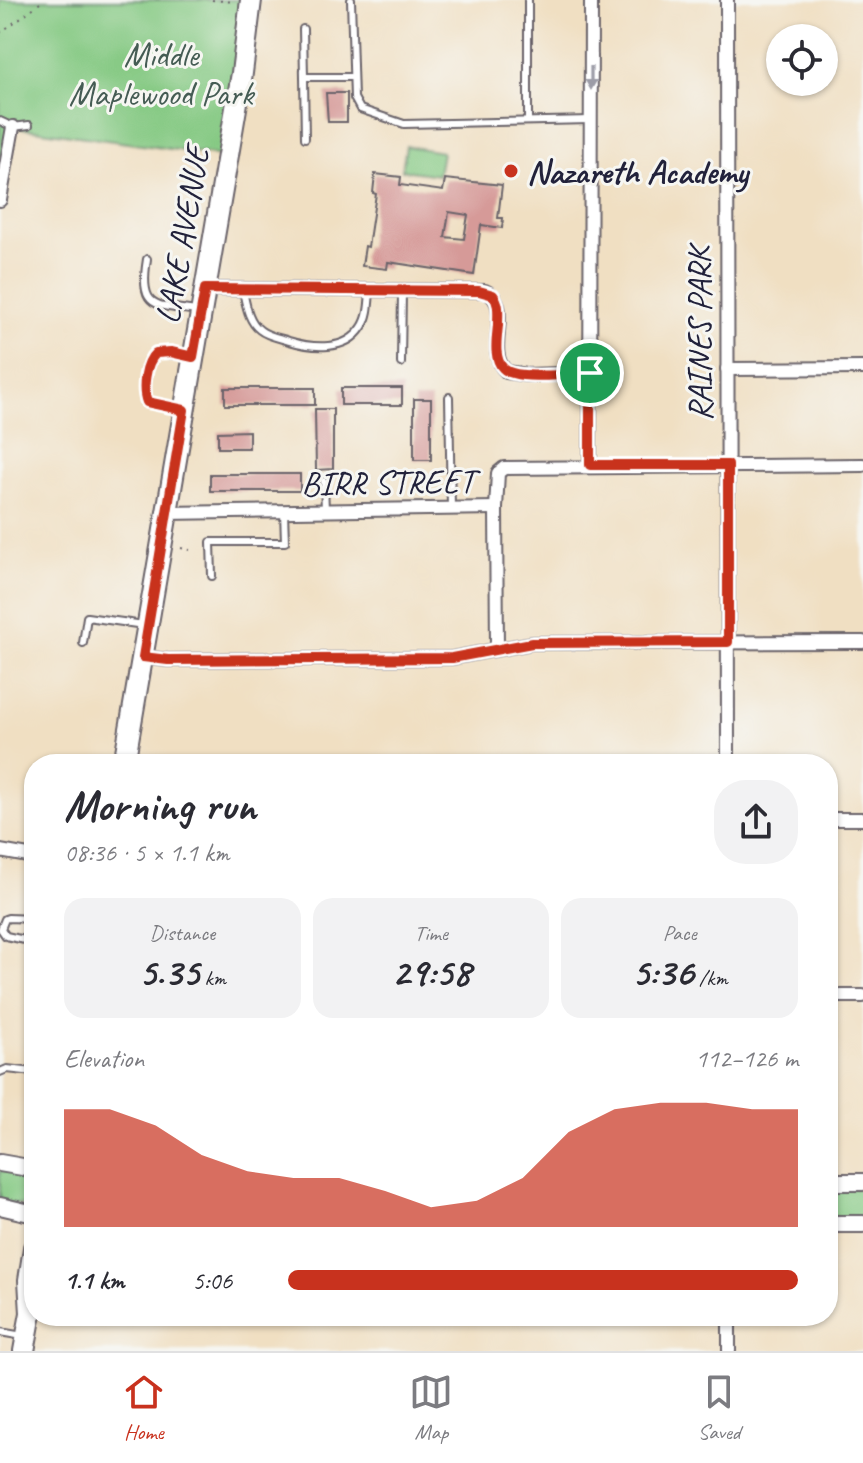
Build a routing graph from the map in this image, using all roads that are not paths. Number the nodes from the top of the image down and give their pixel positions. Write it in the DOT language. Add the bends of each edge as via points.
graph roads {
  1 [pos="351,0"];
  2 [pos="528,0"];
  3 [pos="591,0"];
  4 [pos="727,0"];
  5 [pos="243,1"];
  6 [pos="303,29"];
  7 [pos="304,77"];
  8 [pos="353,77"];
  9 [pos="528,120"];
  10 [pos="591,120"];
  11 [pos="0,121"];
  12 [pos="29,125"];
  13 [pos="13,127"];
  14 [pos="305,138"];
  15 [pos="0,200"];
  16 [pos="147,259"];
  17 [pos="205,289"];
  18 [pos="243,291"];
  19 [pos="370,291"];
  20 [pos="402,291"];
  21 [pos="201,311"];
  22 [pos="193,357"];
  23 [pos="401,363"];
  24 [pos="863,368"];
  25 [pos="727,369"];
  26 [pos="590,373"];
  27 [pos="449,397"];
  28 [pos="184,410"];
  29 [pos="590,465"];
  30 [pos="728,465"];
  31 [pos="863,465"];
  32 [pos="324,481"];
  33 [pos="496,508"];
  34 [pos="451,509"];
  35 [pos="284,511"];
  36 [pos="325,511"];
  37 [pos="166,513"];
  38 [pos="212,576"];
  39 [pos="148,626"];
  40 [pos="728,642"];
  41 [pos="863,642"];
  42 [pos="83,643"];
  43 [pos="497,649"];
  44 [pos="143,657"];
  45 [pos="126,754"];
  46 [pos="728,754"];
  47 [pos="838,819"];
  48 [pos="863,819"];
  49 [pos="0,851"];
  50 [pos="24,855"];
  51 [pos="24,919"];
  52 [pos="24,940"];
  53 [pos="838,996"];
  54 [pos="863,996"];
  55 [pos="24,1071"];
  56 [pos="0,1072"];
  57 [pos="0,1163"];
  58 [pos="24,1167"];
  59 [pos="838,1182"];
  60 [pos="863,1182"];
  61 [pos="0,1206"];
  62 [pos="24,1212"];
  63 [pos="838,1224"];
  64 [pos="863,1224"];
  65 [pos="729,1326"];
  66 [pos="0,1332"];
  67 [pos="26,1344"];
  68 [pos="729,1351"];
  1 -- 8 [label="lane"];
  2 -- 9 [label="lane"];
  3 -- 10 [label="street, one-way"];
  4 -- 25 [label="street, RAINES PARK"];
  5 -- 17 [label="main road, LAKE AVENUE" via="242,73"];
  6 -- 7 [label="lane"];
  7 -- 8 [label="lane"];
  7 -- 14 [label="lane"];
  8 -- 9 [label="lane" via="360,109 404,124"];
  9 -- 10 [label="lane"];
  10 -- 26 [label="street"];
  11 -- 13 [label="lane"];
  12 -- 13 [label="lane"];
  13 -- 15 [label="street"];
  16 -- 21 [label="lane" via="143,282 149,300"];
  17 -- 18 [label="street"];
  17 -- 21 [label="main road, LAKE AVENUE"];
  18 -- 19 [label="street"];
  18 -- 19 [label="lane" via="249,316 260,331 323,348 361,329"];
  19 -- 20 [label="street"];
  20 -- 23 [label="lane"];
  20 -- 26 [label="street" via="493,295 498,304 497,351 507,372"];
  21 -- 22 [label="main road, LAKE AVENUE"];
  22 -- 28 [label="main road, LAKE AVENUE"];
  22 -- 28 [label="lane" via="171,352 149,359 147,402"];
  24 -- 25 [label="street"];
  25 -- 30 [label="street, RAINES PARK"];
  26 -- 29 [label="street"];
  27 -- 34 [label="lane"];
  28 -- 37 [label="main road, LAKE AVENUE"];
  29 -- 30 [label="street, BIRR STREET"];
  29 -- 33 [label="street, BIRR STREET" via="504,468 498,473"];
  30 -- 31 [label="street, BIRR STREET"];
  30 -- 40 [label="street, RAINES PARK"];
  32 -- 36 [label="lane"];
  33 -- 34 [label="street, BIRR STREET"];
  33 -- 43 [label="street"];
  34 -- 36 [label="street, BIRR STREET"];
  35 -- 36 [label="street, BIRR STREET"];
  35 -- 37 [label="street, BIRR STREET"];
  35 -- 38 [label="lane" via="285,542 211,542"];
  37 -- 39 [label="main road, LAKE AVENUE"];
  39 -- 42 [label="lane" via="87,617"];
  39 -- 44 [label="main road, LAKE AVENUE"];
  40 -- 41 [label="street"];
  40 -- 43 [label="street" via="532,643"];
  40 -- 46 [label="street, RAINES PARK"];
  43 -- 44 [label="street" via="452,658"];
  44 -- 45 [label="main road, LAKE AVENUE"];
  47 -- 48 [label="street"];
  49 -- 50 [label="street"];
  51 -- 52 [label="lane" via="8,918 1,929 6,936"];
  53 -- 54 [label="street"];
  55 -- 56 [label="lane"];
  57 -- 58 [label="street"];
  59 -- 60 [label="street"];
  61 -- 62 [label="street"];
  63 -- 64 [label="street"];
  65 -- 68 [label="street"];
  66 -- 67 [label="lane"];
}
